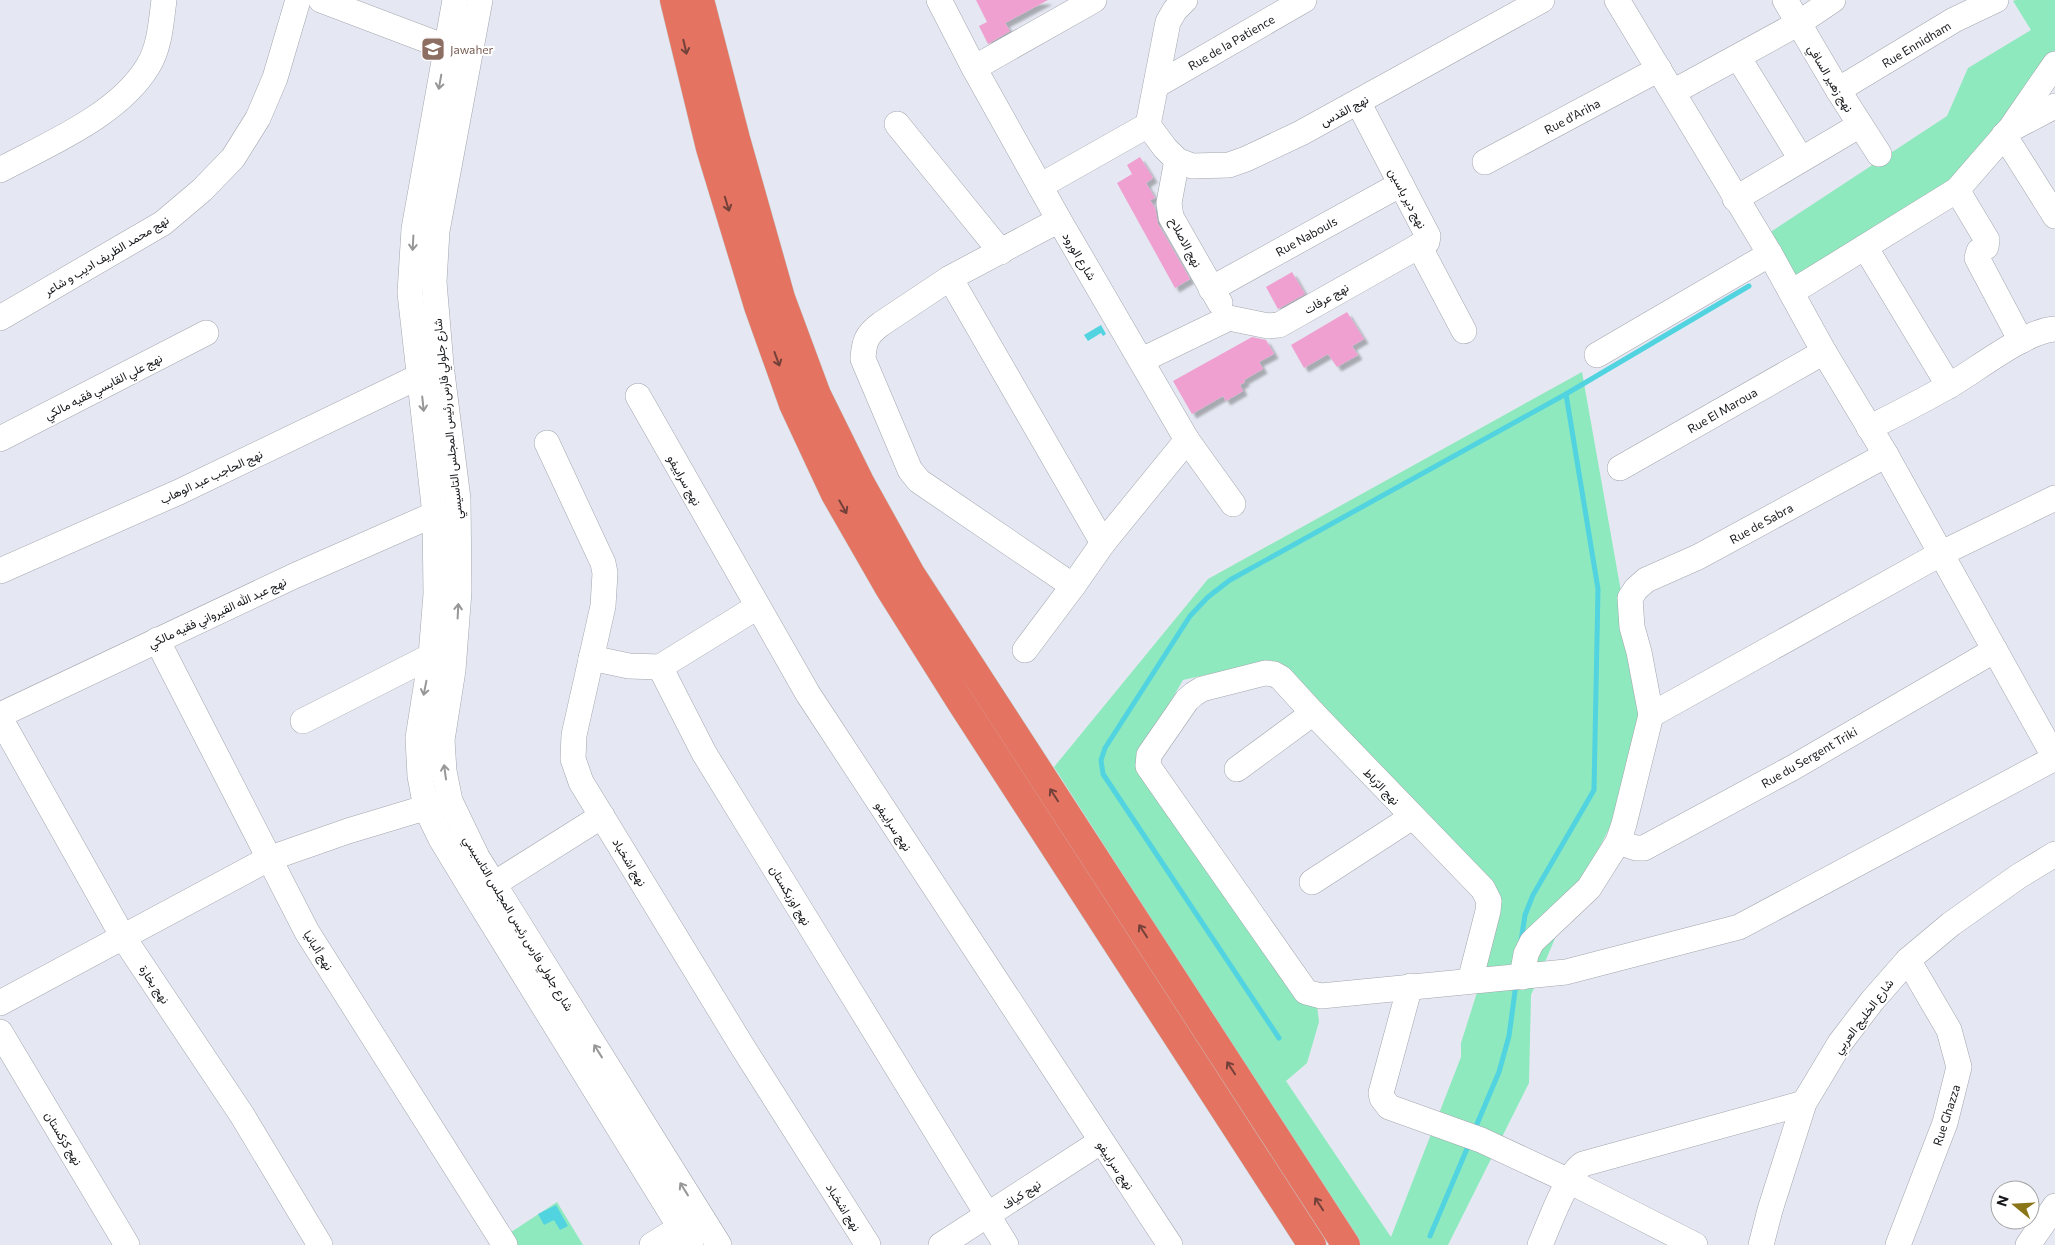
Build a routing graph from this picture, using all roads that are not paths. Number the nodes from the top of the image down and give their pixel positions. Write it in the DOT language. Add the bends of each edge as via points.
graph roads {
  1 [pos="164,0"];
  2 [pos="298,0"];
  3 [pos="321,0"];
  4 [pos="455,0"];
  5 [pos="480,0"];
  6 [pos="674,0"];
  7 [pos="700,0"];
  8 [pos="940,0"];
  9 [pos="1094,0"];
  10 [pos="1185,0"];
  11 [pos="1304,0"];
  12 [pos="1542,0"];
  13 [pos="1617,0"];
  14 [pos="1785,0"];
  15 [pos="1833,0"];
  16 [pos="1996,0"];
  17 [pos="1950,10"];
  18 [pos="1799,23"];
  19 [pos="457,51"];
  20 [pos="1738,57"];
  21 [pos="2055,64"];
  22 [pos="974,68"];
  23 [pos="1659,69"];
  24 [pos="1157,84"];
  25 [pos="1838,90"];
  26 [pos="1673,92"];
  27 [pos="1358,102"];
  28 [pos="2055,106"];
  29 [pos="897,124"];
  30 [pos="1148,125"];
  31 [pos="1860,125"];
  32 [pos="2007,132"];
  33 [pos="1879,154"];
  34 [pos="1801,159"];
  35 [pos="1177,160"];
  36 [pos="1485,162"];
  37 [pos="0,170"];
  38 [pos="1401,184"];
  39 [pos="1040,186"];
  40 [pos="1957,190"];
  41 [pos="1736,199"];
  42 [pos="2055,215"];
  43 [pos="1059,220"];
  44 [pos="1419,246"];
  45 [pos="1866,247"];
  46 [pos="1001,252"];
  47 [pos="1770,254"];
  48 [pos="950,278"];
  49 [pos="1211,289"];
  50 [pos="1792,292"];
  51 [pos="0,318"];
  52 [pos="1229,318"];
  53 [pos="2053,327"];
  54 [pos="1464,331"];
  55 [pos="206,332"];
  56 [pos="2021,341"];
  57 [pos="1824,352"];
  58 [pos="1597,355"];
  59 [pos="1142,360"];
  60 [pos="420,376"];
  61 [pos="1949,386"];
  62 [pos="638,396"];
  63 [pos="1869,428"];
  64 [pos="0,439"];
  65 [pos="1187,440"];
  66 [pos="547,443"];
  67 [pos="1886,455"];
  68 [pos="1620,468"];
  69 [pos="2055,498"];
  70 [pos="1233,504"];
  71 [pos="435,514"];
  72 [pos="1103,543"];
  73 [pos="1940,554"];
  74 [pos="0,571"];
  75 [pos="1073,586"];
  76 [pos="757,607"];
  77 [pos="157,640"];
  78 [pos="1025,650"];
  79 [pos="1995,650"];
  80 [pos="431,656"];
  81 [pos="591,658"];
  82 [pos="660,667"];
  83 [pos="1313,713"];
  84 [pos="1652,715"];
  85 [pos="0,716"];
  86 [pos="302,721"];
  87 [pos="8,751"];
  88 [pos="2055,758"];
  89 [pos="1237,769"];
  90 [pos="450,801"];
  91 [pos="426,808"];
  92 [pos="602,816"];
  93 [pos="1412,817"];
  94 [pos="1618,842"];
  95 [pos="2055,854"];
  96 [pos="268,859"];
  97 [pos="1312,882"];
  98 [pos="494,884"];
  99 [pos="124,937"];
  100 [pos="1908,960"];
  101 [pos="1522,977"];
  102 [pos="1470,981"];
  103 [pos="1410,986"];
  104 [pos="0,1002"];
  105 [pos="0,1032"];
  106 [pos="1804,1103"];
  107 [pos="1100,1142"];
  108 [pos="1569,1181"];
  109 [pos="2055,1206"];
  110 [pos="987,1216"];
  111 [pos="690,1229"];
  112 [pos="127,1245"];
  113 [pos="320,1245"];
  114 [pos="504,1245"];
  115 [pos="652,1245"];
  116 [pos="719,1245"];
  117 [pos="868,1245"];
  118 [pos="942,1245"];
  119 [pos="1006,1245"];
  120 [pos="1170,1245"];
  121 [pos="1312,1245"];
  122 [pos="1346,1245"];
  123 [pos="1540,1245"];
  124 [pos="1695,1245"];
  125 [pos="1761,1245"];
  126 [pos="1898,1245"];
  127 [pos="2028,1245"];
  1 -- 37 [label="street" via="159,37 149,65 134,86 104,113"];
  2 -- 51 [label="street, نهج محمد الظريف اديب و شاعر" via="275,78 258,118 233,158 163,223"];
  3 -- 19 [label="street"];
  4 -- 19 [label="street, شارع جلولي فارس رئيس المجلس التاسيسي"];
  5 -- 19 [label="street, شارع جلولي فارس رئيس المجلس التاسيسي"];
  6 -- 121 [label="highway, one-way" via="710,148 758,306 793,404 835,494 960,701"];
  122 -- 7 [label="highway, one-way" via="911,574 860,482 817,395 781,298"];
  8 -- 22 [label="street, شارع الورود"];
  9 -- 22 [label="street"];
  10 -- 24 [label="street" via="1168,22"];
  11 -- 24 [label="street, Rue de la Patience"];
  12 -- 27 [label="street, نهج القدس"];
  13 -- 23 [label="street"];
  14 -- 18 [label="street, نهج زهير السافي"];
  15 -- 18 [label="street"];
  16 -- 17 [label="street, Rue Ennidham"];
  17 -- 25 [label="street, Rue Ennidham"];
  18 -- 20 [label="street"];
  18 -- 25 [label="street, نهج زهير السافي"];
  19 -- 60 [label="street, شارع جلولي فارس رئيس المجلس التاسيسي, one-way" via="414,229 410,293"];
  90 -- 19 [label="street, شارع جلولي فارس رئيس المجلس التاسيسي, one-way" via="442,740 457,632 458,499 434,282"];
  20 -- 26 [label="street"];
  20 -- 34 [label="street"];
  21 -- 32 [label="street"];
  22 -- 39 [label="street, شارع الورود"];
  23 -- 26 [label="street"];
  23 -- 36 [label="street, Rue d'Ariha"];
  24 -- 30 [label="street"];
  25 -- 31 [label="street, نهج زهير السافي"];
  26 -- 41 [label="street"];
  27 -- 35 [label="street, نهج القدس" via="1230,165 1192,166"];
  27 -- 38 [label="street, نهج دير ياسين"];
  28 -- 32 [label="street"];
  29 -- 46 [label="street"];
  30 -- 35 [label="street"];
  30 -- 39 [label="street"];
  31 -- 33 [label="street, نهج زهير السافي"];
  31 -- 34 [label="street"];
  32 -- 40 [label="street"];
  32 -- 42 [label="street"];
  34 -- 41 [label="street"];
  35 -- 49 [label="street, نهج الاصلاح" via="1169,203 1171,218"];
  38 -- 44 [label="street, نهج دير ياسين" via="1428,236 1427,242"];
  38 -- 49 [label="street, Rue Nabouls"];
  39 -- 43 [label="street, شارع الورود"];
  40 -- 45 [label="street"];
  40 -- 56 [label="street" via="1987,240 1986,247 1979,251 1977,258"];
  41 -- 47 [label="street"];
  43 -- 46 [label="street"];
  43 -- 59 [label="street, شارع الورود"];
  44 -- 52 [label="street, نهج عرفات" via="1278,325"];
  44 -- 54 [label="street, نهج دير ياسين"];
  45 -- 50 [label="street"];
  45 -- 61 [label="street"];
  46 -- 48 [label="street"];
  47 -- 50 [label="street"];
  47 -- 58 [label="street"];
  48 -- 72 [label="street"];
  48 -- 75 [label="street" via="870,332 863,359 910,470 919,481"];
  49 -- 52 [label="street, نهج الاصلاح"];
  50 -- 57 [label="street"];
  52 -- 59 [label="street"];
  53 -- 56 [label="street"];
  55 -- 64 [label="street, نهج علي القابسي فقيه مالكي"];
  56 -- 61 [label="street"];
  57 -- 63 [label="street"];
  57 -- 68 [label="street, Rue El Maroua"];
  59 -- 65 [label="street, شارع الورود"];
  60 -- 71 [label="street, شارع جلولي فارس رئيس المجلس التاسيسي, one-way"];
  60 -- 74 [label="street, نهج الحاجب عبد الوهاب" via="170,496"];
  61 -- 63 [label="street"];
  62 -- 76 [label="street, نهج سراييفو"];
  63 -- 67 [label="street"];
  65 -- 70 [label="street, شارع الورود"];
  65 -- 72 [label="street"];
  66 -- 81 [label="street, نهج اشخباد" via="603,563 603,606"];
  67 -- 73 [label="street"];
  67 -- 84 [label="street, Rue de Sabra" via="1698,558 1646,580 1636,589 1630,598 1632,627"];
  69 -- 73 [label="street"];
  71 -- 77 [label="street, نهج عبد الله القيرواني فقيه مالكي"];
  71 -- 80 [label="street, شارع جلولي فارس رئيس المجلس التاسيسي" via="436,594"];
  72 -- 75 [label="street"];
  73 -- 79 [label="street"];
  73 -- 84 [label="street"];
  75 -- 78 [label="street"];
  76 -- 82 [label="street"];
  76 -- 107 [label="street, نهج سراييفو" via="813,703"];
  77 -- 85 [label="street, نهج عبد الله القيرواني فقيه مالكي"];
  77 -- 96 [label="street, نهج ألبانيا"];
  79 -- 88 [label="street"];
  79 -- 94 [label="street, Rue du Sergent Triki" via="1794,767 1644,848"];
  80 -- 86 [label="street"];
  80 -- 91 [label="street, شارع جلولي فارس رئيس المجلس التاسيسي, one-way" via="418,738"];
  81 -- 82 [label="street" via="629,666"];
  81 -- 92 [label="street, نهج اشخباد" via="574,735 573,759"];
  82 -- 110 [label="street, نهج اوزبكستان" via="704,753"];
  83 -- 89 [label="street"];
  83 -- 93 [label="street, نهج الرّباط"];
  83 -- 103 [label="street, نهج الرّباط" via="1274,674 1265,673 1202,689 1186,700 1150,755 1148,766 1306,992 1322,996"];
  84 -- 94 [label="street"];
  85 -- 87 [label="street, نهج بخارة"];
  87 -- 99 [label="street, نهج بخارة"];
  88 -- 101 [label="street" via="1739,927 1583,969"];
  90 -- 91 [label="street"];
  90 -- 98 [label="street, شارع جلولي فارس رئيس المجلس التاسيسي"];
  91 -- 96 [label="street"];
  91 -- 111 [label="street, شارع جلولي فارس رئيس المجلس التاسيسي" via="475,895"];
  92 -- 98 [label="street"];
  92 -- 117 [label="street, نهج اشخباد"];
  93 -- 97 [label="street"];
  93 -- 102 [label="street, نهج الرّباط" via="1483,890 1489,901"];
  94 -- 101 [label="street" via="1589,888 1532,942"];
  95 -- 100 [label="street, شارع الخليج العربي" via="1951,924"];
  96 -- 99 [label="street"];
  96 -- 114 [label="street, نهج ألبانيا" via="307,932"];
  111 -- 98 [label="street, شارع جلولي فارس رئيس المجلس التاسيسي, one-way"];
  99 -- 104 [label="street"];
  99 -- 113 [label="street, نهج بخارة" via="242,1115"];
  100 -- 106 [label="street, شارع الخليج العربي" via="1840,1043"];
  100 -- 126 [label="street, Rue Ghazza" via="1949,1030 1959,1067 1945,1123"];
  101 -- 102 [label="street"];
  102 -- 103 [label="street"];
  103 -- 108 [label="street" via="1381,1093 1384,1102 1389,1107 1481,1140"];
  105 -- 112 [label="street, نهج كزكستان"];
  106 -- 108 [label="street" via="1590,1161 1577,1168"];
  106 -- 125 [label="street, شارع الخليج العربي"];
  107 -- 110 [label="street, نهج كياف"];
  107 -- 120 [label="street, نهج سراييفو"];
  108 -- 123 [label="street"];
  108 -- 124 [label="street"];
  109 -- 127 [label="street"];
  110 -- 118 [label="street, نهج كياف"];
  110 -- 119 [label="street, نهج اوزبكستان"];
  111 -- 115 [label="street"];
  111 -- 116 [label="street, شارع جلولي فارس رئيس المجلس التاسيسي"];
}
